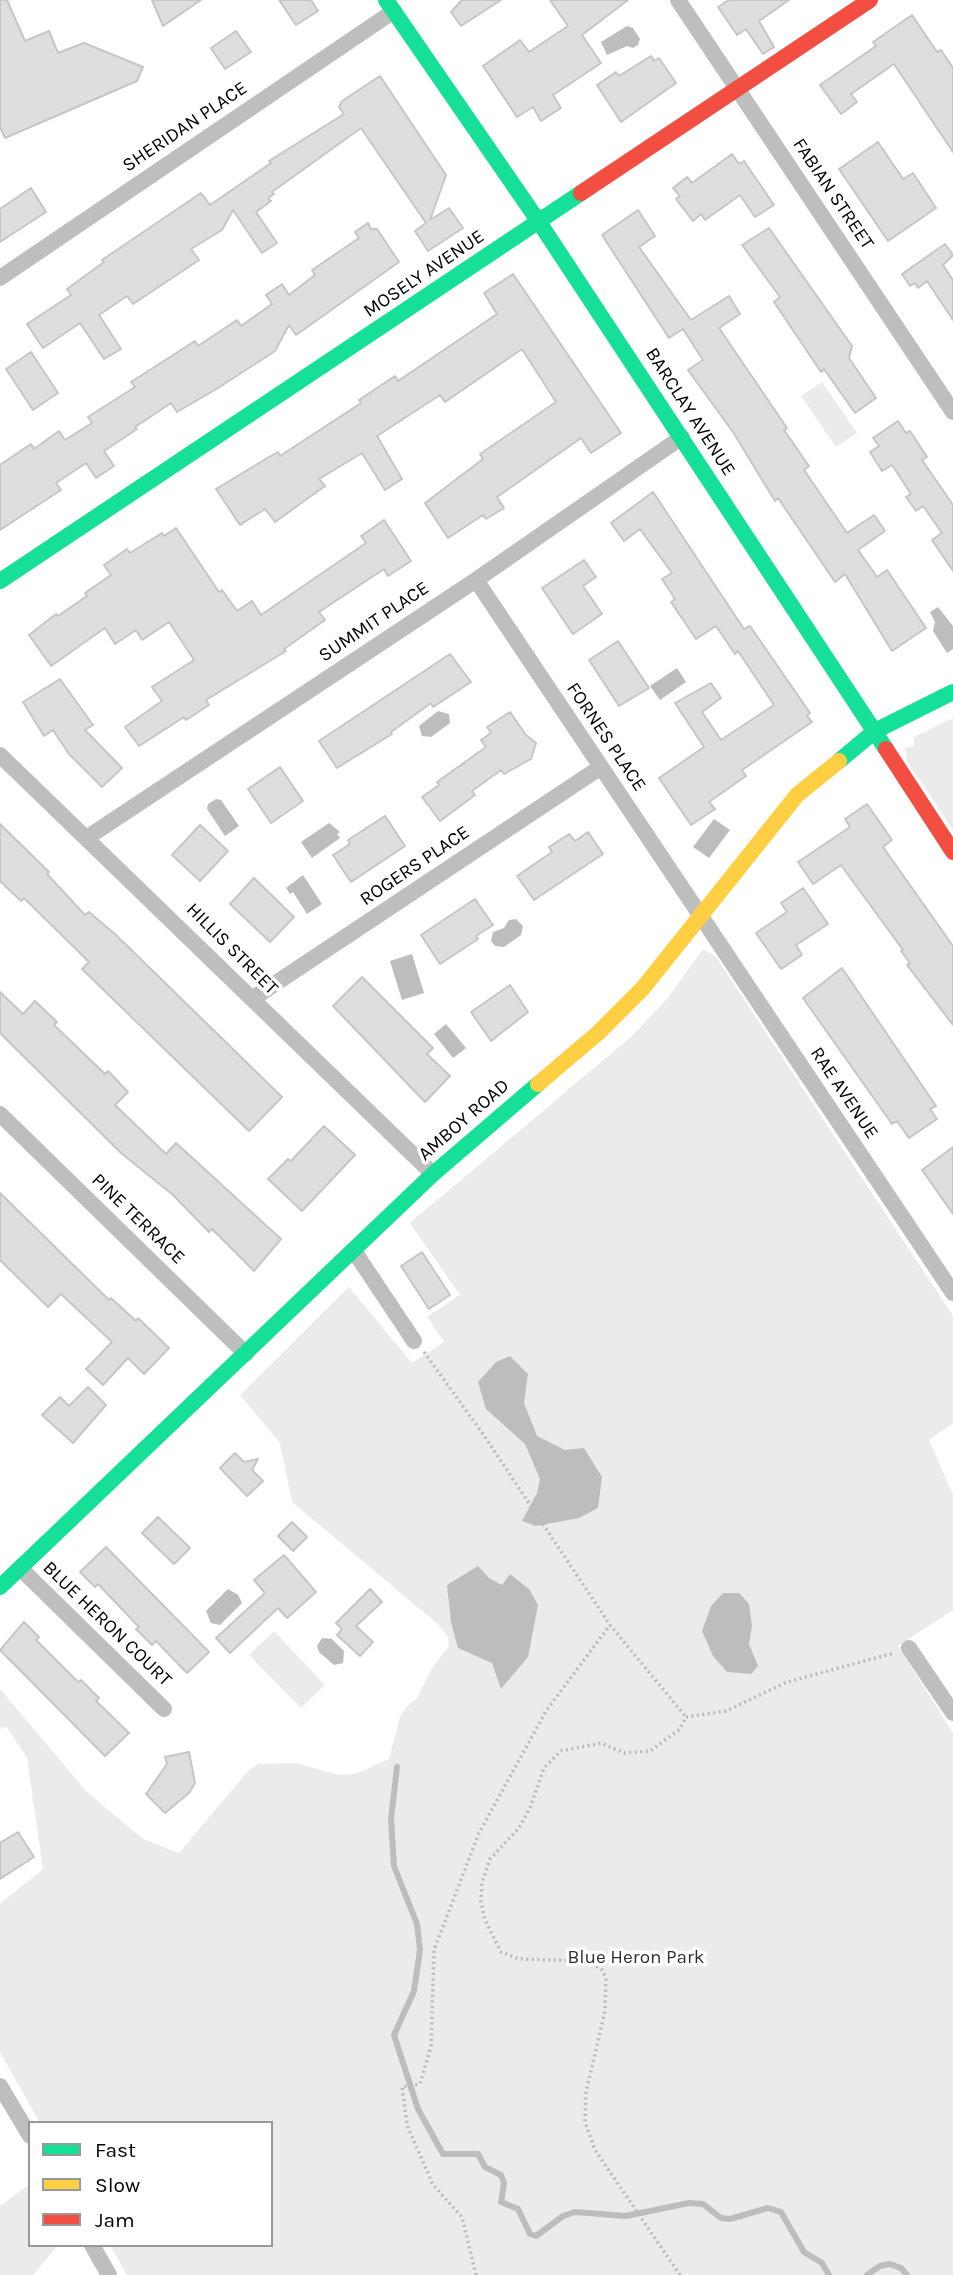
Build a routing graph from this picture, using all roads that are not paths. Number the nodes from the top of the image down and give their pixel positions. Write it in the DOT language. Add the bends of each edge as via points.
graph roads {
  1 [pos="678,0"];
  2 [pos="870,0"];
  3 [pos="390,6"];
  4 [pos="739,90"];
  5 [pos="539,222"];
  6 [pos="0,278"];
  7 [pos="953,412"];
  8 [pos="682,437"];
  9 [pos="476,580"];
  10 [pos="0,581"];
  11 [pos="953,692"];
  12 [pos="875,731"];
  13 [pos="0,755"];
  14 [pos="601,767"];
  15 [pos="88,837"];
  16 [pos="953,852"];
  17 [pos="701,917"];
  18 [pos="252,999"];
  19 [pos="0,1114"];
  20 [pos="433,1174"];
  21 [pos="354,1251"];
  22 [pos="953,1293"];
  23 [pos="414,1341"];
  24 [pos="246,1354"];
  25 [pos="21,1569"];
  26 [pos="0,1587"];
  27 [pos="909,1648"];
  28 [pos="164,1709"];
  29 [pos="953,1713"];
  30 [pos="0,2086"];
  31 [pos="28,2133"];
  32 [pos="93,2247"];
  33 [pos="109,2275"];
  1 -- 4 [label="street, FABIAN STREET"];
  2 -- 4 [label="street, MOSELY AVENUE"];
  3 -- 5 [label="street, BARCLAY AVENUE"];
  3 -- 6 [label="street, SHERIDAN PLACE"];
  4 -- 5 [label="street, MOSELY AVENUE"];
  4 -- 7 [label="street, FABIAN STREET"];
  5 -- 8 [label="street, BARCLAY AVENUE"];
  5 -- 10 [label="street, MOSELY AVENUE"];
  8 -- 9 [label="street, SUMMIT PLACE"];
  8 -- 12 [label="street, BARCLAY AVENUE"];
  9 -- 14 [label="street, FORNES PLACE"];
  9 -- 15 [label="street, SUMMIT PLACE"];
  11 -- 12 [label="street, AMBOY ROAD"];
  12 -- 16 [label="street, BARCLAY AVENUE"];
  12 -- 17 [label="street, AMBOY ROAD" via="797,795"];
  13 -- 15 [label="street, HILLIS STREET"];
  14 -- 17 [label="street, FORNES PLACE"];
  14 -- 18 [label="street, ROGERS PLACE"];
  15 -- 18 [label="street, HILLIS STREET"];
  17 -- 20 [label="street, AMBOY ROAD" via="643,988 598,1032"];
  17 -- 22 [label="street, RAE AVENUE"];
  18 -- 20 [label="street, HILLIS STREET"];
  19 -- 24 [label="street, PINE TERRACE"];
  20 -- 21 [label="street, AMBOY ROAD"];
  21 -- 23 [label="street"];
  21 -- 24 [label="street, AMBOY ROAD"];
  24 -- 25 [label="street, AMBOY ROAD"];
  25 -- 26 [label="street, AMBOY ROAD"];
  25 -- 28 [label="street, BLUE HERON COURT"];
  27 -- 29 [label="street"];
  30 -- 31 [label="street"];
  32 -- 33 [label="street"];
}
